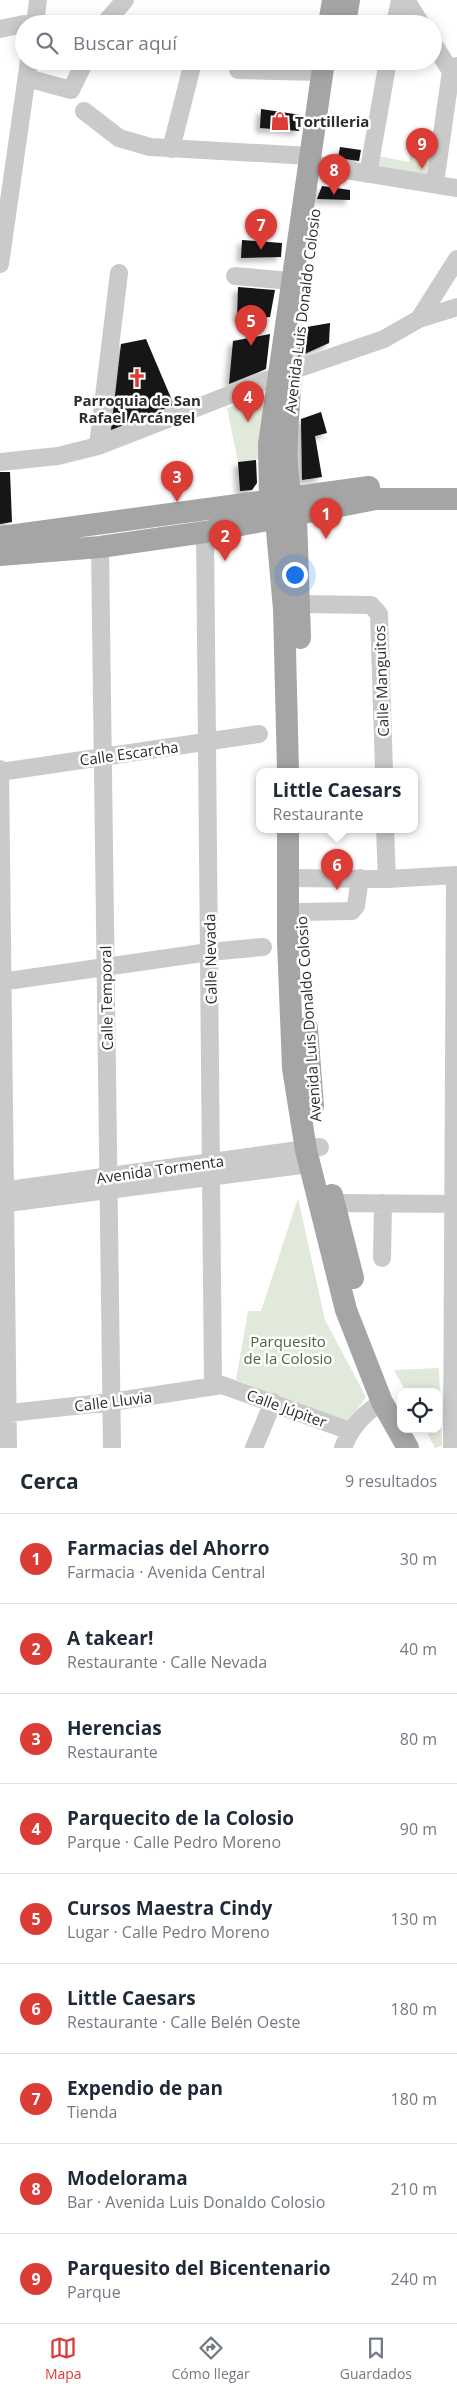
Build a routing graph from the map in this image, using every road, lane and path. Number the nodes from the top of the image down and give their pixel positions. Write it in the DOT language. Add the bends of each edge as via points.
graph roads {
  1 [pos="38,0"];
  2 [pos="125,0"];
  3 [pos="333,0"];
  4 [pos="349,0"];
  5 [pos="400,0"];
  6 [pos="406,0"];
  7 [pos="33,15"];
  8 [pos="110,15"];
  9 [pos="330,15"];
  10 [pos="346,15"];
  11 [pos="397,15"];
  12 [pos="415,15"];
  13 [pos="15,26"];
  14 [pos="0,29"];
  15 [pos="442,56"];
  16 [pos="28,70"];
  17 [pos="81,70"];
  18 [pos="191,70"];
  19 [pos="327,70"];
  20 [pos="386,70"];
  21 [pos="455,73"];
  22 [pos="84,111"];
  23 [pos="171,148"];
  24 [pos="316,161"];
  25 [pos="368,174"];
  26 [pos="435,183"];
  27 [pos="457,188"];
  28 [pos="2,237"];
  29 [pos="457,259"];
  30 [pos="0,264"];
  31 [pos="119,273"];
  32 [pos="235,276"];
  33 [pos="291,281"];
  34 [pos="457,307"];
  35 [pos="419,319"];
  36 [pos="284,375"];
  37 [pos="98,446"];
  38 [pos="0,462"];
  39 [pos="457,483"];
  40 [pos="457,500"];
  41 [pos="283,508"];
  42 [pos="205,532"];
  43 [pos="0,537"];
  44 [pos="100,547"];
  45 [pos="0,555"];
  46 [pos="299,604"];
  47 [pos="259,734"];
  48 [pos="207,741"];
  49 [pos="103,756"];
  50 [pos="288,768"];
  51 [pos="301,768"];
  52 [pos="384,768"];
  53 [pos="0,771"];
  54 [pos="288,833"];
  55 [pos="300,833"];
  56 [pos="385,833"];
  57 [pos="456,875"];
  58 [pos="294,877"];
  59 [pos="360,878"];
  60 [pos="387,878"];
  61 [pos="301,912"];
  62 [pos="263,947"];
  63 [pos="209,952"];
  64 [pos="106,967"];
  65 [pos="1,981"];
  66 [pos="456,1059"];
  67 [pos="312,1153"];
  68 [pos="212,1169"];
  69 [pos="108,1183"];
  70 [pos="3,1197"];
  71 [pos="383,1203"];
  72 [pos="326,1204"];
  73 [pos="456,1204"];
  74 [pos="382,1258"];
  75 [pos="455,1345"];
  76 [pos="219,1386"];
  77 [pos="111,1402"];
  78 [pos="273,1402"];
  79 [pos="391,1403"];
  80 [pos="4,1413"];
  81 [pos="350,1431"];
  82 [pos="416,1433"];
  83 [pos="8,1448"];
  84 [pos="112,1448"];
  85 [pos="254,1448"];
  86 [pos="343,1448"];
  87 [pos="408,1448"];
  88 [pos="425,1448"];
  89 [pos="452,1448"];
  1 -- 7 [label="street"];
  2 -- 8 [label="street"];
  3 -- 9 [label="main road"];
  4 -- 10 [label="main road"];
  5 -- 11 [label="street"];
  6 -- 12 [label="street"];
  13 -- 14 [label="street"];
  15 -- 21 [label="street"];
  16 -- 17 [label="street" via="71,90"];
  16 -- 28 [label="street"];
  18 -- 23 [label="street"];
  19 -- 24 [label="main road, Avenida Luis Donaldo Colosio"];
  20 -- 25 [label="street"];
  21 -- 26 [label="street"];
  22 -- 23 [label="street" via="119,138 150,148"];
  23 -- 24 [label="street"];
  24 -- 25 [label="street"];
  24 -- 33 [label="main road"];
  24 -- 36 [label="main road, Avenida Luis Donaldo Colosio"];
  25 -- 26 [label="street"];
  26 -- 27 [label="street"];
  28 -- 30 [label="street"];
  29 -- 35 [label="street"];
  31 -- 37 [label="street"];
  32 -- 33 [label="street"];
  33 -- 36 [label="main road"];
  34 -- 35 [label="street"];
  35 -- 36 [label="street" via="384,339"];
  36 -- 37 [label="street"];
  36 -- 41 [label="main road, Avenida Luis Donaldo Colosio" via="286,455"];
  37 -- 38 [label="street" via="58,456"];
  39 -- 41 [label="main road" via="385,485"];
  40 -- 41 [label="main road" via="376,499"];
  41 -- 42 [label="main road"];
  41 -- 43 [label="main road"];
  41 -- 46 [label="main road, Avenida Luis Donaldo Colosio"];
  41 -- 50 [label="main road"];
  42 -- 44 [label="main road"];
  42 -- 48 [label="street, Calle Nevada"];
  44 -- 45 [label="main road"];
  44 -- 49 [label="street, Calle Temporal"];
  46 -- 51 [label="main road, Avenida Luis Donaldo Colosio"];
  46 -- 52 [label="street, Calle Manguitos" via="371,606 379,614"];
  47 -- 48 [label="street, Calle Escarcha"];
  48 -- 49 [label="street, Calle Escarcha"];
  48 -- 63 [label="street, Calle Nevada"];
  49 -- 53 [label="street, Calle Escarcha"];
  49 -- 64 [label="street, Calle Temporal"];
  53 -- 65 [label="street"];
  54 -- 58 [label="main road"];
  55 -- 58 [label="main road, Avenida Luis Donaldo Colosio"];
  56 -- 60 [label="street"];
  57 -- 60 [label="street"];
  57 -- 66 [label="street"];
  58 -- 59 [label="street"];
  58 -- 61 [label="main road, Avenida Luis Donaldo Colosio"];
  58 -- 67 [label="main road" via="293,1068"];
  59 -- 60 [label="street"];
  59 -- 61 [label="street" via="356,906 352,911"];
  61 -- 67 [label="main road, Avenida Luis Donaldo Colosio" via="308,1055 316,1130"];
  62 -- 63 [label="street"];
  63 -- 64 [label="street"];
  63 -- 68 [label="street, Calle Nevada"];
  64 -- 65 [label="street"];
  64 -- 69 [label="street, Calle Temporal"];
  65 -- 70 [label="street"];
  66 -- 73 [label="street"];
  67 -- 68 [label="street, Avenida Tormenta"];
  67 -- 72 [label="main road"];
  68 -- 69 [label="street, Avenida Tormenta"];
  68 -- 76 [label="street, Calle Nevada"];
  69 -- 70 [label="street, Avenida Tormenta"];
  69 -- 77 [label="street, Calle Temporal"];
  70 -- 80 [label="street"];
  71 -- 72 [label="street"];
  71 -- 73 [label="street"];
  71 -- 74 [label="street"];
  72 -- 79 [label="main road" via="346,1310"];
  73 -- 75 [label="street"];
  75 -- 89 [label="street"];
  76 -- 77 [label="street, Calle Lluvia"];
  76 -- 78 [label="street, Calle Júpiter"];
  77 -- 80 [label="street, Calle Lluvia"];
  77 -- 84 [label="street, Calle Temporal"];
  78 -- 81 [label="street, Calle Júpiter"];
  78 -- 85 [label="street"];
  79 -- 81 [label="street" via="367,1411"];
  79 -- 87 [label="main road"];
  80 -- 83 [label="street"];
  81 -- 86 [label="street"];
  82 -- 88 [label="main road"];
}
